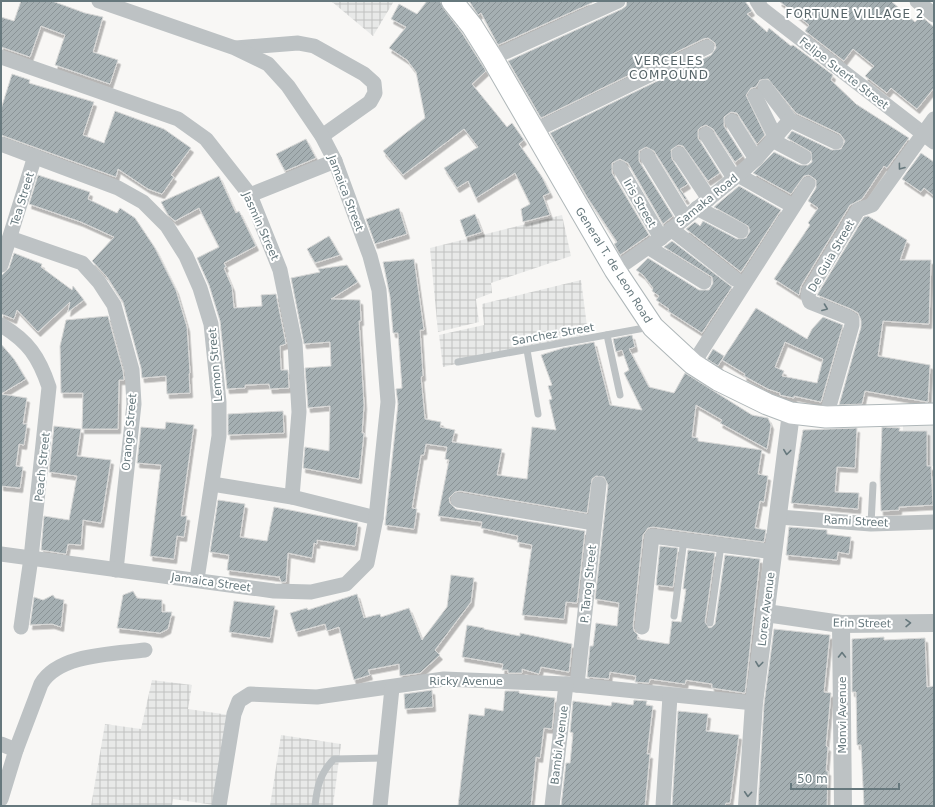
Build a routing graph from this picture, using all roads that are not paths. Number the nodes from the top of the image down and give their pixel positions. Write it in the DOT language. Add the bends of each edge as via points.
graph roads {
  1 [pos="99,1"];
  2 [pos="452,1"];
  3 [pos="618,1"];
  4 [pos="757,1"];
  5 [pos="916,1"];
  6 [pos="934,15"];
  7 [pos="707,47"];
  8 [pos="235,48"];
  9 [pos="1,57"];
  10 [pos="492,58"];
  11 [pos="934,119"];
  12 [pos="790,120"];
  13 [pos="732,121"];
  14 [pos="534,131"];
  15 [pos="706,134"];
  16 [pos="322,136"];
  17 [pos="774,138"];
  18 [pos="929,139"];
  19 [pos="836,142"];
  20 [pos="1,144"];
  21 [pos="679,154"];
  22 [pos="35,156"];
  23 [pos="647,156"];
  24 [pos="804,157"];
  25 [pos="756,159"];
  26 [pos="335,161"];
  27 [pos="620,168"];
  28 [pos="736,176"];
  29 [pos="808,184"];
  30 [pos="250,195"];
  31 [pos="703,203"];
  32 [pos="793,206"];
  33 [pos="685,218"];
  34 [pos="741,231"];
  35 [pos="666,234"];
  36 [pos="10,238"];
  37 [pos="648,247"];
  38 [pos="1,264"];
  39 [pos="615,270"];
  40 [pos="735,279"];
  41 [pos="704,282"];
  42 [pos="1,325"];
  43 [pos="653,327"];
  44 [pos="607,335"];
  45 [pos="527,350"];
  46 [pos="458,362"];
  47 [pos="693,364"];
  48 [pos="620,394"];
  49 [pos="791,413"];
  50 [pos="538,414"];
  51 [pos="934,414"];
  52 [pos="826,417"];
  53 [pos="212,484"];
  54 [pos="600,484"];
  55 [pos="872,485"];
  56 [pos="292,497"];
  57 [pos="458,500"];
  58 [pos="779,517"];
  59 [pos="376,518"];
  60 [pos="934,522"];
  61 [pos="594,523"];
  62 [pos="871,524"];
  63 [pos="684,539"];
  64 [pos="721,544"];
  65 [pos="774,552"];
  66 [pos="1,554"];
  67 [pos="31,558"];
  68 [pos="116,570"];
  69 [pos="197,579"];
  70 [pos="766,613"];
  71 [pos="674,616"];
  72 [pos="710,623"];
  73 [pos="934,623"];
  74 [pos="842,624"];
  75 [pos="21,627"];
  76 [pos="642,627"];
  77 [pos="145,650"];
  78 [pos="572,684"];
  79 [pos="392,688"];
  80 [pos="670,696"];
  81 [pos="754,703"];
  82 [pos="1,744"];
  83 [pos="16,750"];
  84 [pos="386,758"];
  85 [pos="4,777"];
  86 [pos="1,799"];
  87 [pos="219,806"];
  88 [pos="315,806"];
  89 [pos="380,806"];
  90 [pos="552,806"];
  91 [pos="663,806"];
  92 [pos="747,806"];
  93 [pos="843,806"];
  1 -- 8 [label="street, Jamaica Street"];
  2 -- 10 [label="main road, General T. de Leon Road" via="472,26"];
  3 -- 10 [label="street"];
  4 -- 18 [label="street, Felipe Suerte Street" via="762,9"];
  5 -- 6 [label="street"];
  7 -- 14 [label="street"];
  8 -- 16 [label="street, Jamaica Street" via="268,64 288,86"];
  8 -- 16 [label="street" via="298,43 314,46 364,74 374,83 375,94 370,102"];
  9 -- 30 [label="street, Jasmin Street" via="178,119 206,139"];
  10 -- 14 [label="main road, General T. de Leon Road"];
  11 -- 18 [label="street, De Guia Street"];
  12 -- 17 [label="street, Samaka Road"];
  12 -- 17 [label="street" via="760,91"];
  12 -- 19 [label="street"];
  13 -- 25 [label="street"];
  14 -- 39 [label="main road, General T. de Leon Road"];
  15 -- 28 [label="street"];
  16 -- 26 [label="street, Jamaica Street"];
  17 -- 24 [label="street"];
  17 -- 25 [label="street, Samaka Road"];
  18 -- 52 [label="street, De Guia Street, one-way" via="872,206 858,210 809,291 810,302 852,320"];
  20 -- 22 [label="street, Lemon Street"];
  21 -- 31 [label="street"];
  22 -- 36 [label="street, Tea Street"];
  22 -- 53 [label="street, Lemon Street" via="118,188 143,202 167,226 186,256 212,324 219,436"];
  23 -- 33 [label="street"];
  25 -- 28 [label="street, Samaka Road"];
  26 -- 30 [label="street"];
  26 -- 59 [label="street, Jamaica Street" via="370,256 379,290 388,402"];
  27 -- 35 [label="street, Iris Street"];
  28 -- 31 [label="street, Samaka Road"];
  28 -- 32 [label="street"];
  29 -- 32 [label="street"];
  30 -- 56 [label="street, Jasmin Street" via="280,270 296,343 298,412"];
  31 -- 33 [label="street, Samaka Road"];
  31 -- 34 [label="street"];
  32 -- 47 [label="street"];
  33 -- 35 [label="street, Samaka Road"];
  35 -- 37 [label="street, Samaka Road"];
  35 -- 40 [label="street"];
  36 -- 38 [label="street, Tea Street"];
  36 -- 68 [label="street, Orange Street" via="82,263 99,282 114,305 132,370 134,404"];
  37 -- 39 [label="street, Samaka Road"];
  37 -- 41 [label="street"];
  39 -- 43 [label="main road, General T. de Leon Road"];
  42 -- 67 [label="street, Peach Street" via="30,346 42,367 49,387"];
  43 -- 44 [label="lane, Sanchez Street"];
  43 -- 47 [label="main road, General T. de Leon Road"];
  44 -- 45 [label="lane, Sanchez Street"];
  44 -- 48 [label="lane"];
  45 -- 46 [label="lane, Sanchez Street"];
  45 -- 50 [label="lane"];
  47 -- 49 [label="main road, General T. de Leon Road" via="732,387"];
  49 -- 52 [label="main road, General T. de Leon Road"];
  49 -- 58 [label="street, Lorex Avenue, one-way"];
  51 -- 52 [label="main road, General T. de Leon Road"];
  53 -- 56 [label="street"];
  53 -- 69 [label="street, Lemon Street"];
  54 -- 61 [label="street, P. Tarog Street"];
  55 -- 62 [label="lane"];
  56 -- 59 [label="street"];
  57 -- 61 [label="street"];
  58 -- 62 [label="street, Rami Street"];
  58 -- 65 [label="street, Lorex Avenue"];
  59 -- 69 [label="street, Jamaica Street" via="367,562 346,584 311,592 274,591"];
  60 -- 62 [label="street, Rami Street"];
  61 -- 78 [label="street, P. Tarog Street"];
  63 -- 64 [label="street"];
  63 -- 71 [label="lane"];
  63 -- 76 [label="street" via="652,536"];
  64 -- 65 [label="street"];
  64 -- 72 [label="lane"];
  65 -- 70 [label="street, Lorex Avenue"];
  66 -- 67 [label="street, Jamaica Street"];
  67 -- 68 [label="street, Jamaica Street"];
  67 -- 75 [label="street, Peach Street"];
  68 -- 69 [label="street, Jamaica Street"];
  70 -- 74 [label="street, Erin Street"];
  70 -- 81 [label="street, Lorex Avenue, one-way"];
  74 -- 73 [label="street, Erin Street, one-way"];
  93 -- 74 [label="street, Monvi Avenue, one-way"];
  77 -- 83 [label="street" via="85,658 62,664 46,674"];
  78 -- 79 [label="street, Ricky Avenue" via="444,679 409,683"];
  78 -- 80 [label="street, Ricky Avenue"];
  78 -- 90 [label="street, Bambi Avenue"];
  79 -- 84 [label="street"];
  79 -- 87 [label="street, Ricky Avenue" via="317,697 250,694 239,701 234,714"];
  80 -- 81 [label="street, Ricky Avenue"];
  80 -- 91 [label="street"];
  81 -- 92 [label="street, Lorex Avenue, one-way"];
  82 -- 83 [label="street"];
  83 -- 85 [label="street"];
  84 -- 88 [label="lane" via="334,759 325,769 317,786"];
  84 -- 89 [label="street"];
  85 -- 86 [label="street"];
}
